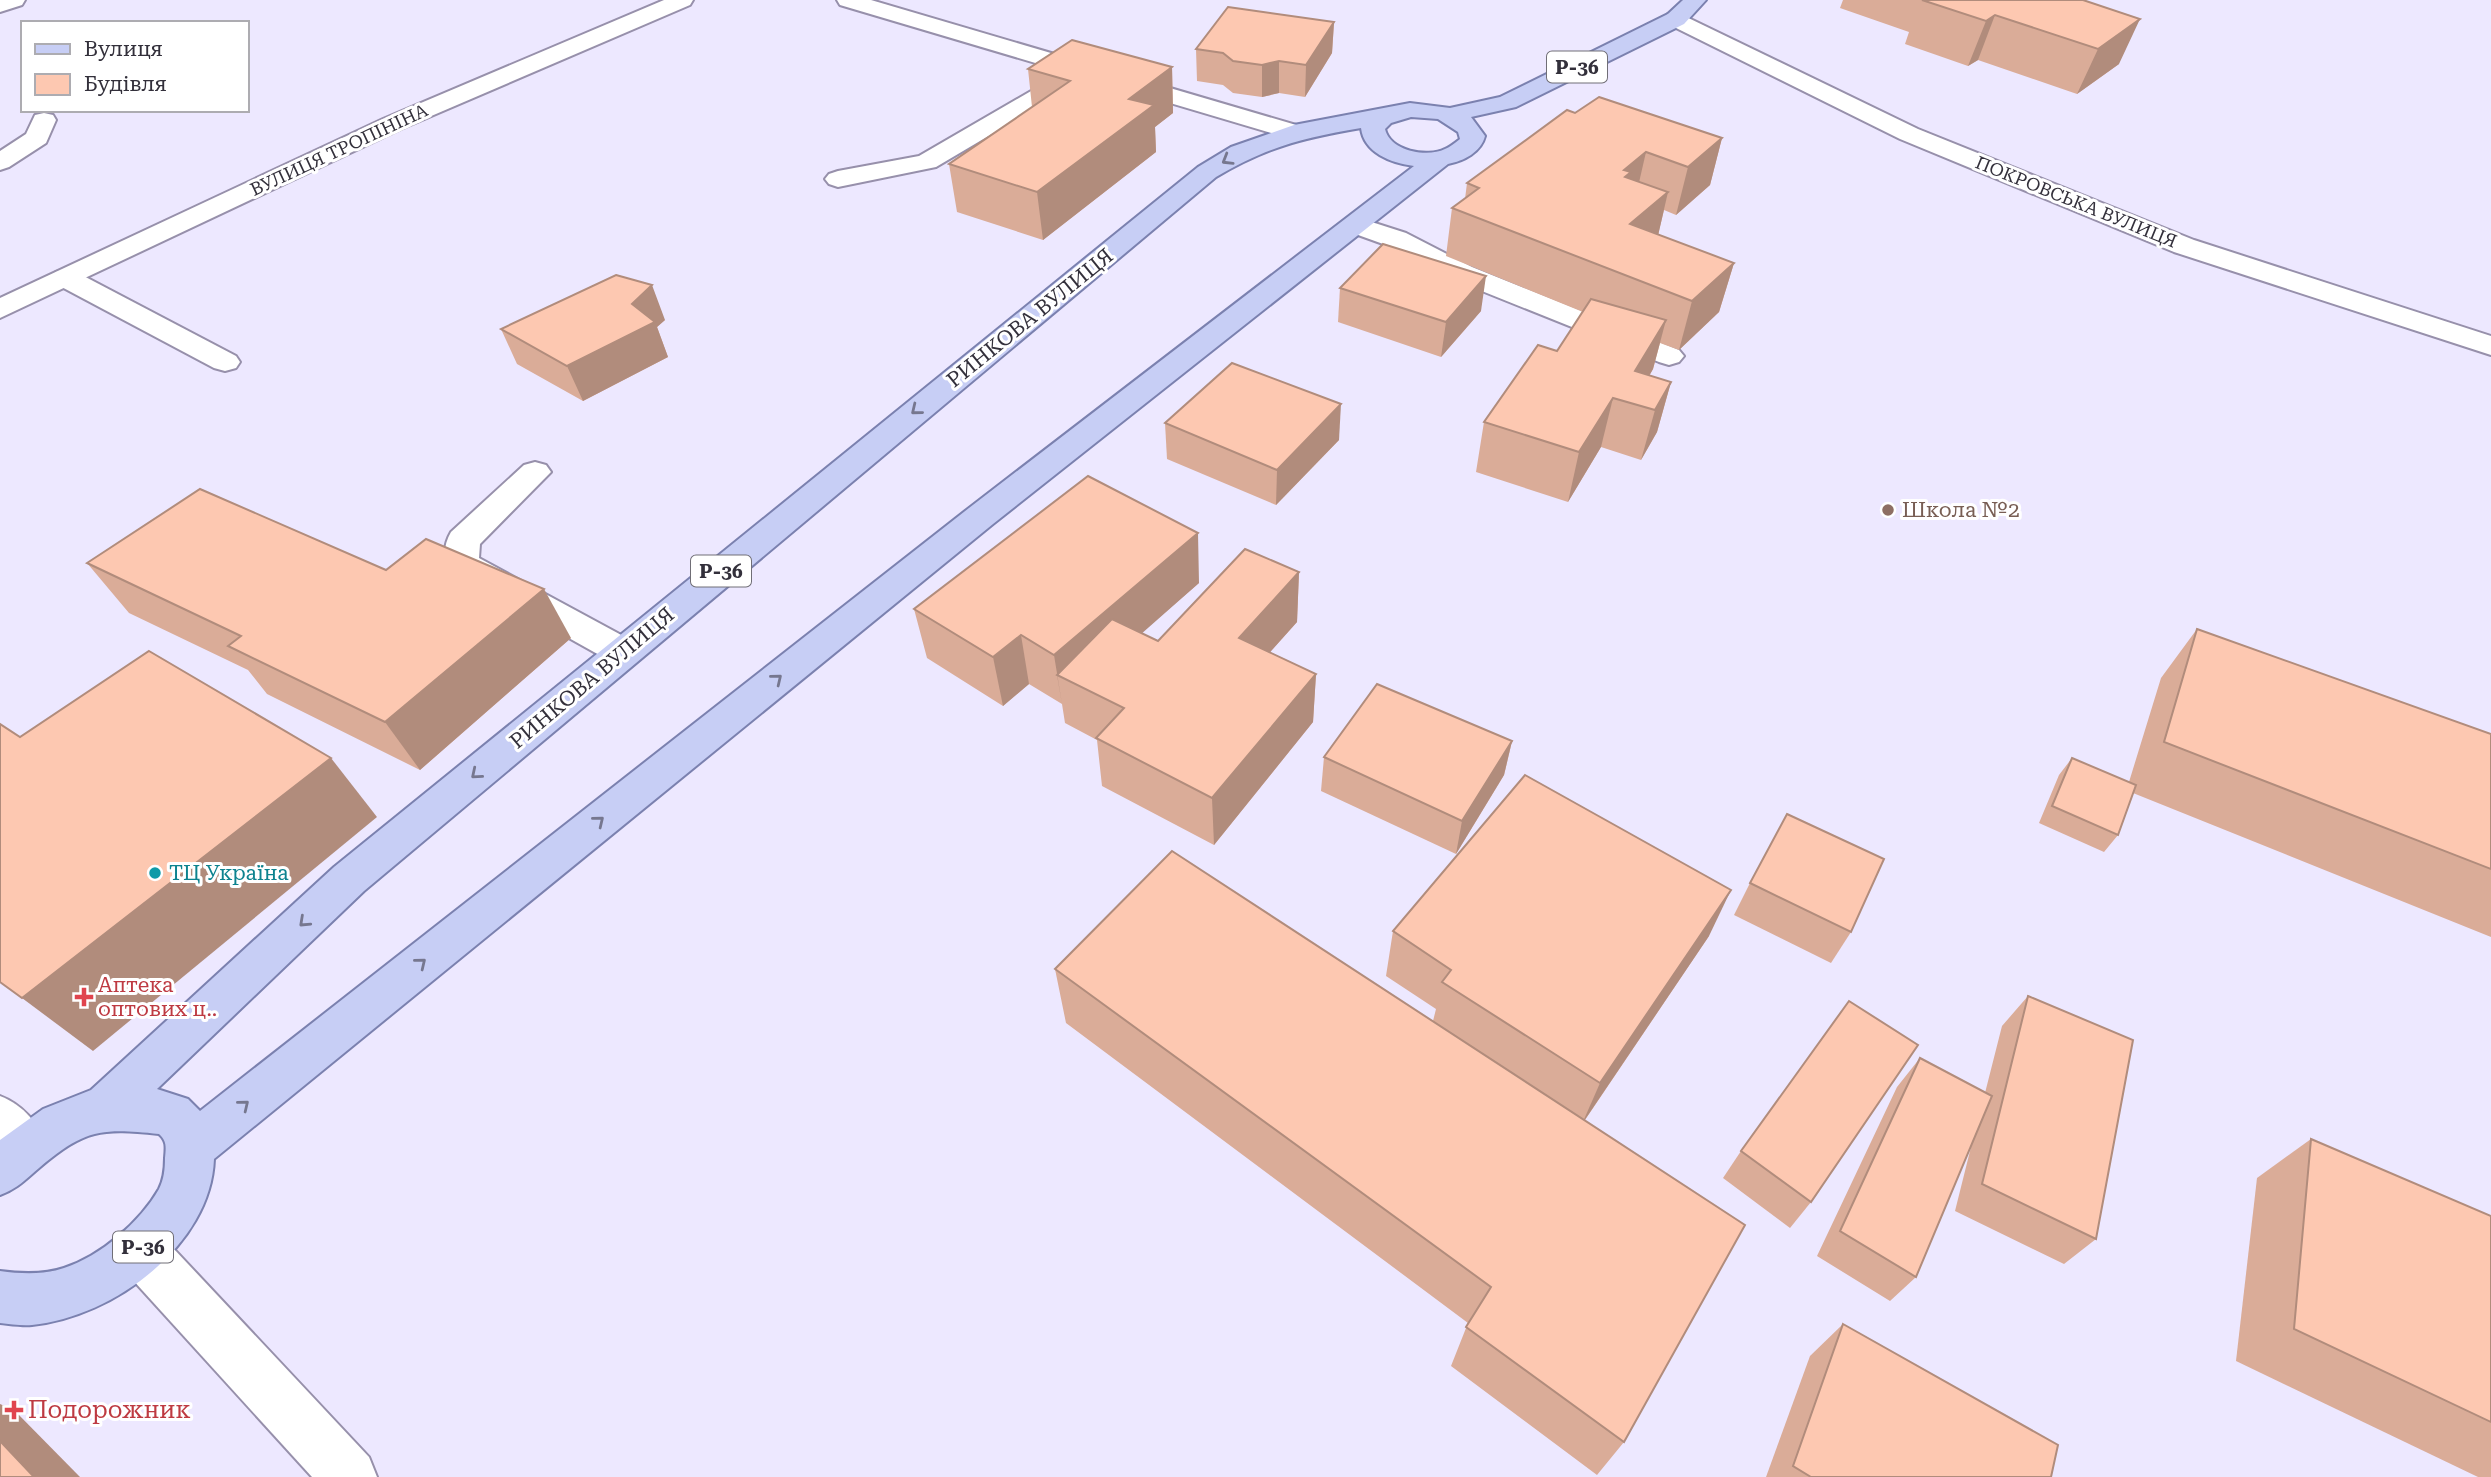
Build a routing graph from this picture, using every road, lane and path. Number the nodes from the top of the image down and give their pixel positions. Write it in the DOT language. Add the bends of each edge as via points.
graph roads {
  1 [pos="14,0"];
  2 [pos="682,0"];
  3 [pos="848,0"];
  4 [pos="1695,0"];
  5 [pos="0,6"];
  6 [pos="1676,19"];
  7 [pos="1085,69"];
  8 [pos="1450,115"];
  9 [pos="1385,116"];
  10 [pos="44,120"];
  11 [pos="1294,132"];
  12 [pos="1439,159"];
  13 [pos="0,162"];
  14 [pos="838,179"];
  15 [pos="1356,225"];
  16 [pos="66,278"];
  17 [pos="0,309"];
  18 [pos="2491,346"];
  19 [pos="1669,356"];
  20 [pos="225,362"];
  21 [pos="535,472"];
  22 [pos="623,652"];
  23 [pos="105,1108"];
  24 [pos="8,1146"];
  25 [pos="190,1148"];
  26 [pos="140,1251"];
  27 [pos="6,1306"];
  28 [pos="349,1477"];
  1 -- 5 [label="street"];
  2 -- 16 [label="street, ВУЛИЦЯ ТРОПІНІНА" via="392,124"];
  3 -- 7 [label="street"];
  4 -- 6 [label="main road, РИНКОВА ВУЛИЦЯ / Р-36"];
  6 -- 8 [label="main road, РИНКОВА ВУЛИЦЯ / Р-36" via="1508,102"];
  6 -- 18 [label="street, ПОКРОВСЬКА ВУЛИЦЯ" via="1909,134 2184,246"];
  7 -- 11 [label="street"];
  7 -- 14 [label="street" via="927,162"];
  8 -- 9 [label="main road, РИНКОВА ВУЛИЦЯ / Р-36" via="1410,110"];
  8 -- 12 [label="main road" via="1462,121 1473,136 1465,150"];
  9 -- 11 [label="main road, РИНКОВА ВУЛИЦЯ / Р-36"];
  9 -- 12 [label="main road" via="1371,130 1378,146 1405,158"];
  10 -- 13 [label="street" via="37,138"];
  11 -- 22 [label="main road, РИНКОВА ВУЛИЦЯ / Р-36, one-way" via="1240,152 1207,172"];
  12 -- 15 [label="main road"];
  15 -- 19 [label="street"];
  25 -- 15 [label="main road, one-way" via="981,516"];
  16 -- 17 [label="street, ВУЛИЦЯ ТРОПІНІНА"];
  16 -- 20 [label="street"];
  21 -- 22 [label="street" via="463,540 461,563"];
  22 -- 23 [label="main road, РИНКОВА ВУЛИЦЯ / Р-36, one-way" via="349,879"];
  23 -- 24 [label="main road, Р-36"];
  23 -- 25 [label="main road, Р-36" via="168,1113 188,1132"];
  25 -- 26 [label="main road, Р-36" via="193,1159 184,1192 170,1218"];
  26 -- 27 [label="main road, Р-36" via="102,1278 59,1296"];
  26 -- 28 [label="street"];
}
